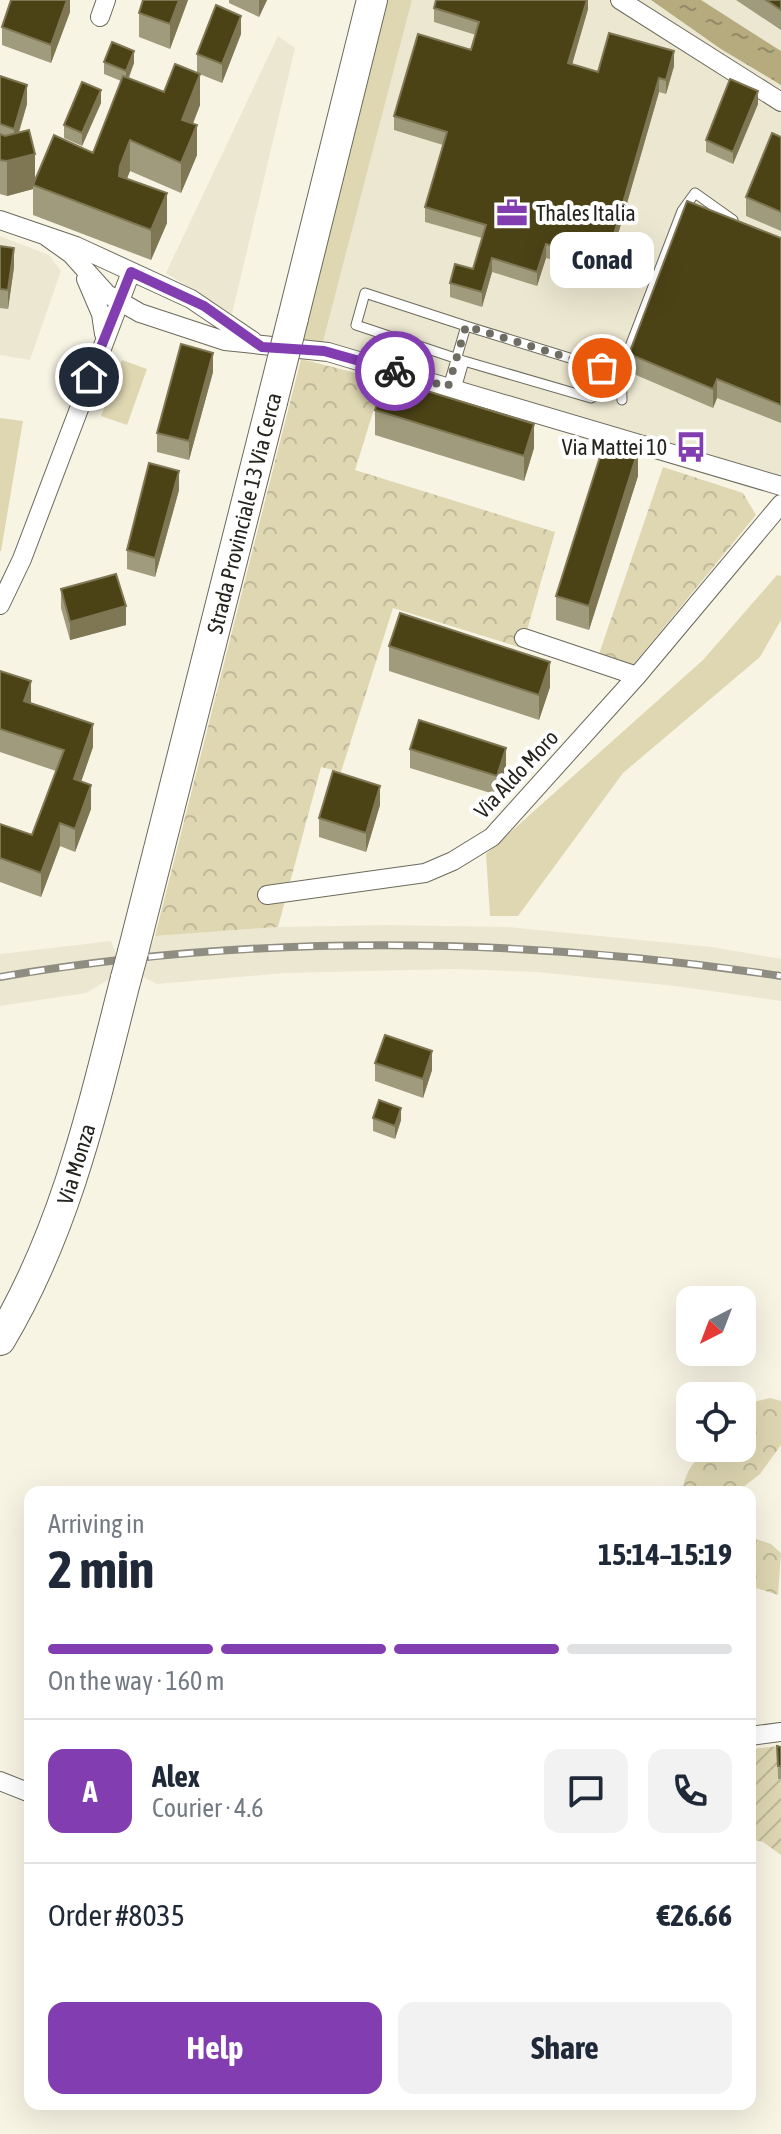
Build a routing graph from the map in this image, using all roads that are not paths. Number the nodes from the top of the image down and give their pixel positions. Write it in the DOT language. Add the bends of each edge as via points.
graph roads {
  1 [pos="372,0"];
  2 [pos="620,0"];
  3 [pos="781,102"];
  4 [pos="0,220"];
  5 [pos="733,220"];
  6 [pos="47,237"];
  7 [pos="80,264"];
  8 [pos="131,272"];
  9 [pos="118,302"];
  10 [pos="466,326"];
  11 [pos="104,337"];
  12 [pos="262,347"];
  13 [pos="460,360"];
  14 [pos="452,388"];
  15 [pos="622,400"];
  16 [pos="781,486"];
  17 [pos="781,504"];
  18 [pos="0,605"];
  19 [pos="524,638"];
  20 [pos="637,676"];
  21 [pos="267,895"];
  22 [pos="130,965"];
  23 [pos="0,1340"];
  24 [pos="781,1732"];
  25 [pos="756,1735"];
  26 [pos="0,1781"];
  27 [pos="24,1791"];
  1 -- 22 [label="main road, Strada Provinciale 13 Via Cerca, bridge"];
  2 -- 3 [label="street"];
  4 -- 6 [label="street"];
  5 -- 15 [label="lane" via="695,193 682,211 621,370"];
  6 -- 7 [label="street"];
  6 -- 8 [label="street"];
  7 -- 9 [label="street"];
  7 -- 11 [label="street" via="101,314"];
  8 -- 9 [label="street"];
  8 -- 12 [label="street" via="204,306"];
  9 -- 11 [label="street"];
  9 -- 12 [label="street" via="211,338"];
  10 -- 13 [label="lane"];
  10 -- 13 [label="lane" via="365,293 357,327"];
  10 -- 13 [label="lane" via="602,368 591,398"];
  11 -- 18 [label="street"];
  12 -- 14 [label="street" via="324,351"];
  13 -- 14 [label="lane"];
  14 -- 16 [label="street"];
  17 -- 20 [label="street, Via Aldo Moro"];
  19 -- 20 [label="street"];
  20 -- 21 [label="street, Via Aldo Moro" via="504,826 461,857 406,877"];
  22 -- 23 [label="main road, Via Monza" via="68,1194 34,1277"];
  24 -- 25 [label="street"];
  26 -- 27 [label="street"];
}
